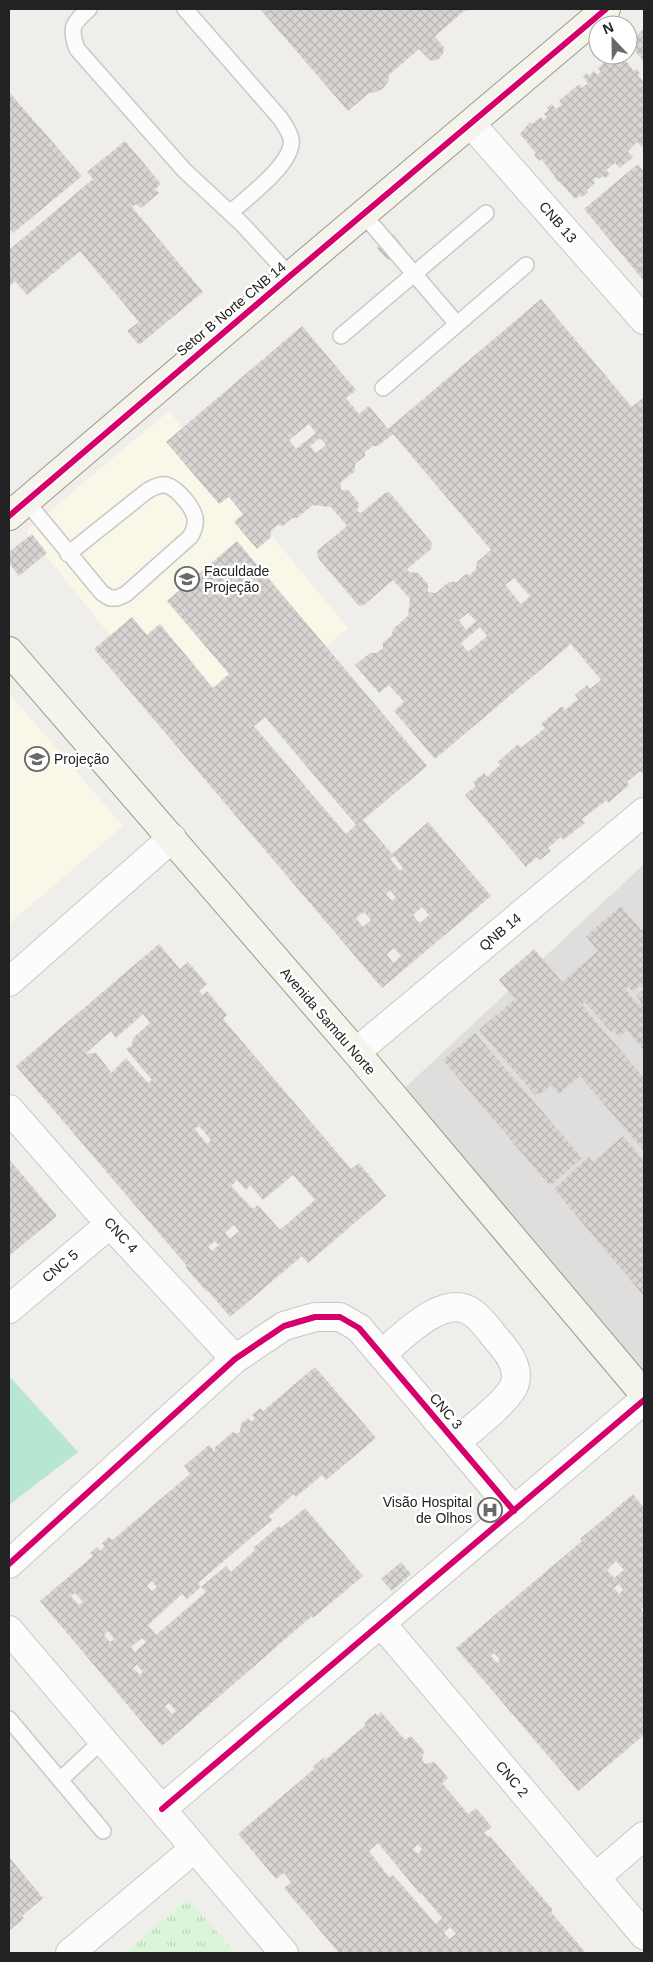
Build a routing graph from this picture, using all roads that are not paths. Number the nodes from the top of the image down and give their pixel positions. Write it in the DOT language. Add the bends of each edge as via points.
graph roads {
  1 [pos="90,9"];
  2 [pos="185,9"];
  3 [pos="606,9"];
  4 [pos="471,124"];
  5 [pos="486,212"];
  6 [pos="230,213"];
  7 [pos="363,214"];
  8 [pos="526,265"];
  9 [pos="414,274"];
  10 [pos="290,276"];
  11 [pos="644,320"];
  12 [pos="457,324"];
  13 [pos="341,336"];
  14 [pos="383,388"];
  15 [pos="17,508"];
  16 [pos="68,554"];
  17 [pos="9,651"];
  18 [pos="644,812"];
  19 [pos="172,838"];
  20 [pos="9,982"];
  21 [pos="356,1052"];
  22 [pos="9,1109"];
  23 [pos="110,1224"];
  24 [pos="9,1309"];
  25 [pos="382,1354"];
  26 [pos="235,1359"];
  27 [pos="644,1394"];
  28 [pos="644,1400"];
  29 [pos="456,1442"];
  30 [pos="514,1511"];
  31 [pos="9,1564"];
  32 [pos="381,1623"];
  33 [pos="9,1630"];
  34 [pos="9,1720"];
  35 [pos="103,1740"];
  36 [pos="60,1780"];
  37 [pos="162,1809"];
  38 [pos="103,1831"];
  39 [pos="644,1836"];
  40 [pos="195,1848"];
  41 [pos="595,1878"];
  42 [pos="644,1935"];
  43 [pos="70,1953"];
  44 [pos="284,1953"];
  1 -- 6 [label="lane" via="76,21 72,30 77,49 184,170"];
  2 -- 6 [label="lane" via="280,118 291,140 284,164"];
  3 -- 4 [label="main road, Setor B Norte CNB 14"];
  4 -- 7 [label="main road, Setor B Norte CNB 14"];
  4 -- 11 [label="street, CNB 13"];
  5 -- 9 [label="lane"];
  6 -- 10 [label="lane"];
  7 -- 9 [label="lane"];
  7 -- 10 [label="main road, Setor B Norte CNB 14"];
  8 -- 12 [label="lane"];
  9 -- 12 [label="lane"];
  9 -- 13 [label="lane"];
  10 -- 15 [label="main road, Setor B Norte CNB 14"];
  12 -- 14 [label="lane"];
  15 -- 16 [label="lane"];
  16 -- 16 [label="lane" via="147,491 158,486 174,489 193,512 194,530 190,537 126,594 117,598 102,593"];
  17 -- 19 [label="main road, Avenida Samdu Norte"];
  18 -- 21 [label="street, QNB 14"];
  19 -- 20 [label="street"];
  19 -- 21 [label="main road, Avenida Samdu Norte"];
  21 -- 27 [label="main road, Avenida Samdu Norte"];
  22 -- 23 [label="street, CNC 4"];
  23 -- 24 [label="street, CNC 5"];
  23 -- 26 [label="street, CNC 4"];
  25 -- 26 [label="street, CNC 3" via="359,1328 340,1317 315,1317 284,1326"];
  25 -- 29 [label="street, CNC 3"];
  25 -- 29 [label="street" via="426,1317 445,1308 472,1312 506,1350 514,1366 516,1382 509,1395"];
  26 -- 31 [label="street"];
  28 -- 30 [label="street"];
  29 -- 30 [label="street, CNC 3"];
  30 -- 32 [label="street"];
  32 -- 37 [label="street"];
  32 -- 41 [label="street, CNC 2"];
  33 -- 35 [label="street"];
  34 -- 36 [label="lane"];
  35 -- 36 [label="lane"];
  35 -- 37 [label="street"];
  36 -- 38 [label="lane"];
  37 -- 40 [label="street"];
  39 -- 41 [label="street"];
  40 -- 43 [label="street"];
  40 -- 44 [label="street"];
  41 -- 42 [label="street, CNC 2"];
}
